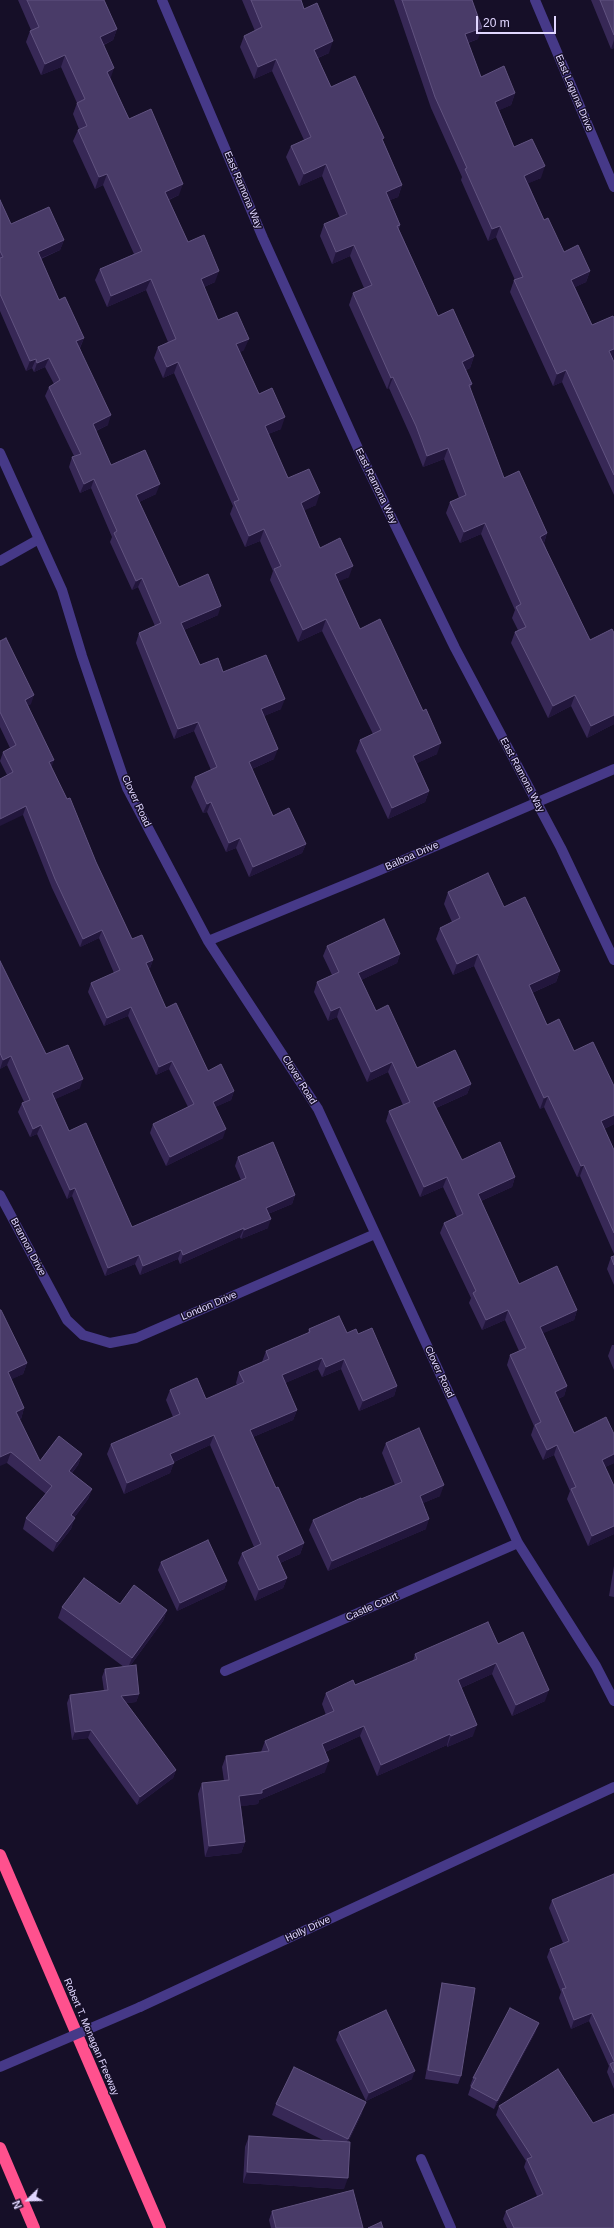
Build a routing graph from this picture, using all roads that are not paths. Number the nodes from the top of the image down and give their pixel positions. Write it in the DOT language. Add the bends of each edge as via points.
graph roads {
  1 [pos="162,0"];
  2 [pos="535,0"];
  3 [pos="614,187"];
  4 [pos="0,453"];
  5 [pos="39,539"];
  6 [pos="0,561"];
  7 [pos="614,769"];
  8 [pos="536,802"];
  9 [pos="208,941"];
  10 [pos="614,960"];
  11 [pos="0,1195"];
  12 [pos="375,1234"];
  13 [pos="55,1298"];
  14 [pos="518,1543"];
  15 [pos="225,1671"];
  16 [pos="614,1701"];
  17 [pos="614,1787"];
  18 [pos="0,1855"];
  19 [pos="0,2067"];
  20 [pos="0,2148"];
  21 [pos="421,2159"];
  22 [pos="34,2228"];
  23 [pos="160,2228"];
  24 [pos="451,2228"];
  1 -- 8 [label="street, East Ramona Way" via="263,238 361,455 455,648"];
  2 -- 3 [label="street, East Laguna Drive"];
  4 -- 5 [label="street, Clover Road"];
  5 -- 6 [label="street"];
  5 -- 9 [label="street, Clover Road" via="62,590 127,788"];
  7 -- 8 [label="street, Balboa Drive"];
  8 -- 9 [label="street, Balboa Drive"];
  8 -- 10 [label="street, East Ramona Way"];
  9 -- 12 [label="street, Clover Road" via="318,1109"];
  11 -- 13 [label="street, Brannon Drive"];
  12 -- 13 [label="street, London Drive" via="136,1338 110,1343 83,1335 67,1320"];
  12 -- 14 [label="street, Clover Road"];
  14 -- 15 [label="street, Castle Court"];
  14 -- 16 [label="street, Clover Road" via="596,1666"];
  17 -- 19 [label="street, Holly Drive, bridge" via="140,2007"];
  18 -- 23 [label="highway, Robert T. Monagan Freeway"];
  20 -- 22 [label="highway"];
  21 -- 24 [label="street"];
}
